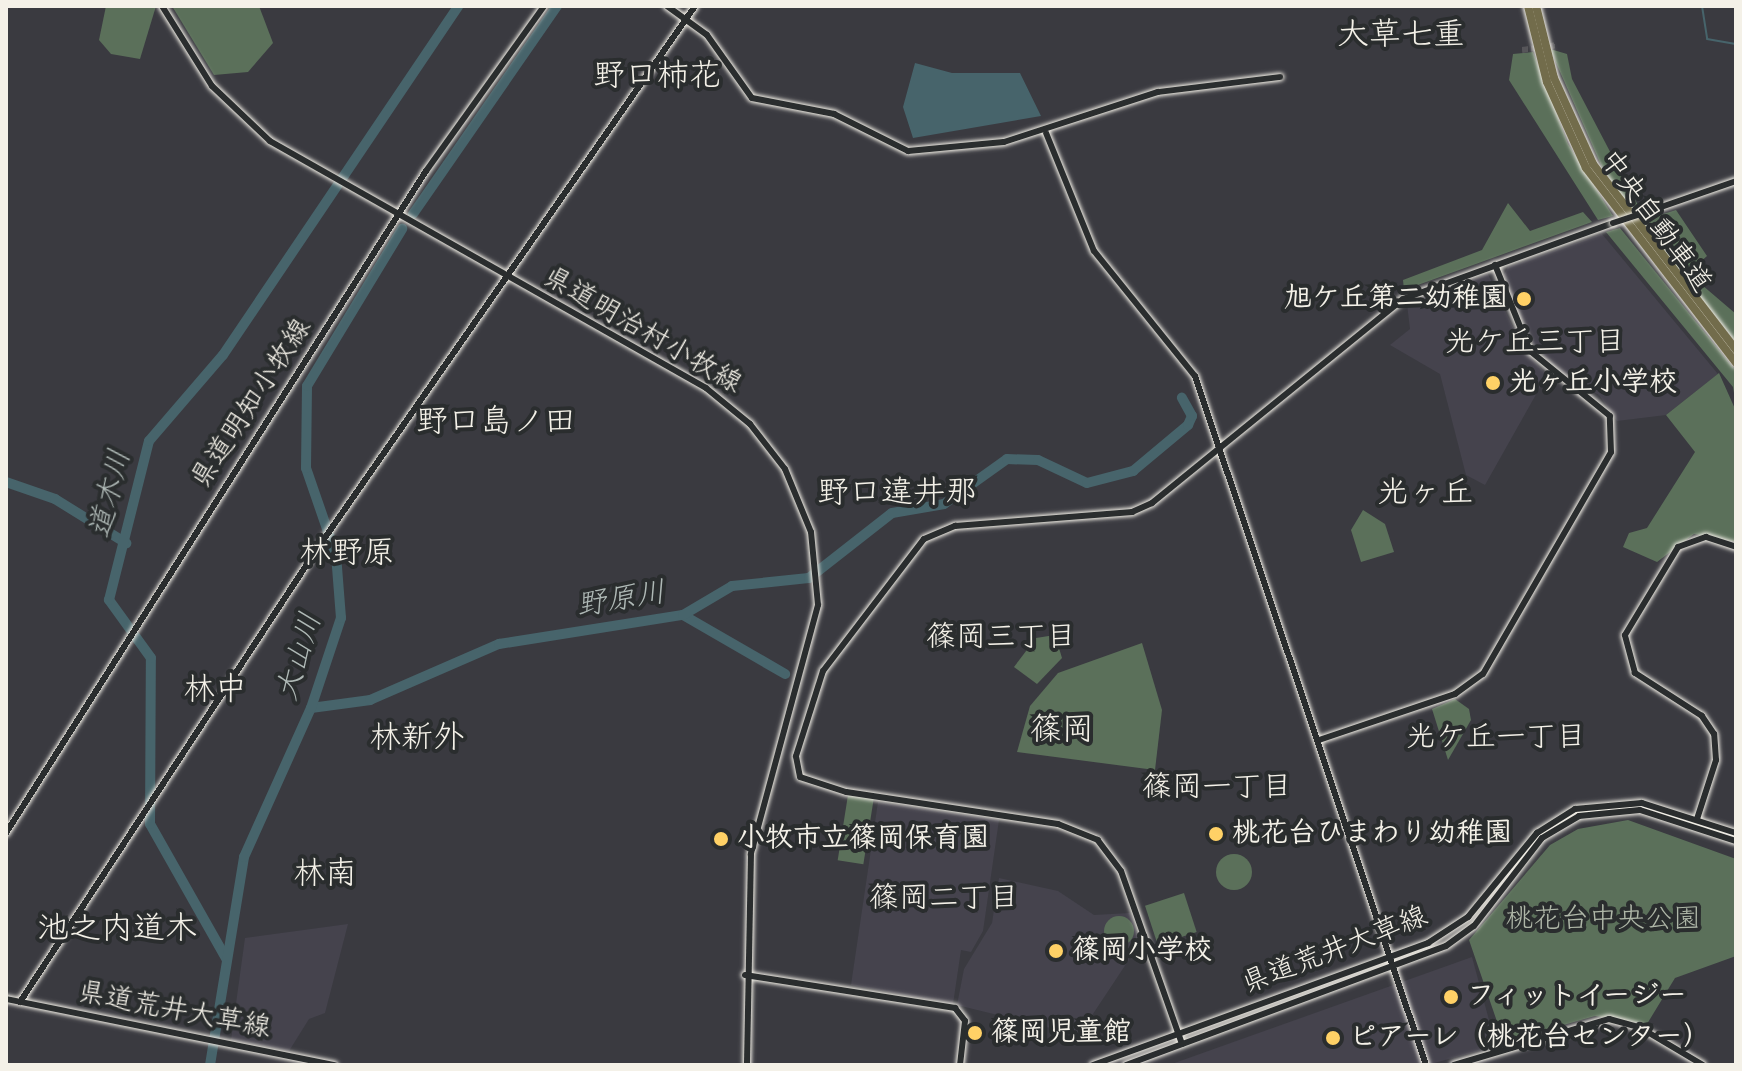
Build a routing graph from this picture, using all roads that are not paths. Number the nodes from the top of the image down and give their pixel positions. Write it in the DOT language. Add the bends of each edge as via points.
graph roads {
  1 [pos="162,6"];
  2 [pos="544,6"];
  3 [pos="667,6"];
  4 [pos="695,6"];
  5 [pos="1528,6"];
  6 [pos="1536,6"];
  7 [pos="686,19"];
  8 [pos="1280,77"];
  9 [pos="1046,133"];
  10 [pos="1736,181"];
  11 [pos="397,216"];
  12 [pos="1495,265"];
  13 [pos="506,277"];
  14 [pos="1736,350"];
  15 [pos="1736,363"];
  16 [pos="1218,446"];
  17 [pos="1736,547"];
  18 [pos="1319,740"];
  19 [pos="1696,823"];
  20 [pos="6,833"];
  21 [pos="1736,833"];
  22 [pos="1736,841"];
  23 [pos="1390,955"];
  24 [pos="1393,965"];
  25 [pos="745,975"];
  26 [pos="6,999"];
  27 [pos="20,1002"];
  28 [pos="1178,1033"];
  29 [pos="1182,1044"];
  30 [pos="334,1065"];
  31 [pos="746,1065"];
  32 [pos="960,1065"];
  33 [pos="1093,1065"];
  34 [pos="1126,1065"];
  35 [pos="1426,1065"];
  36 [pos="1454,1065"];
  37 [pos="1703,1065"];
  1 -- 11 [label="street, 県道明治村小牧線" via="232,107 270,141"];
  2 -- 11 [label="street, 県道明知小牧線"];
  3 -- 7 [label="street"];
  4 -- 7 [label="street"];
  5 -- 15 [label="highway, 中央自動車道" via="1552,95 1586,168"];
  6 -- 14 [label="highway, 中央自動車道" via="1554,78 1593,164"];
  7 -- 9 [label="street" via="752,98 834,114 899,150"];
  7 -- 13 [label="street"];
  8 -- 9 [label="street" via="1158,92"];
  9 -- 16 [label="street" via="1094,251 1188,361"];
  10 -- 12 [label="street, bridge"];
  11 -- 13 [label="street, 県道明治村小牧線"];
  11 -- 20 [label="street, 県道明知小牧線"];
  12 -- 16 [label="street" via="1378,315"];
  12 -- 18 [label="street" via="1535,357 1610,416 1611,452 1483,674 1455,694"];
  13 -- 25 [label="street, 県道明治村小牧線" via="736,410 792,481 818,574 810,656 751,854"];
  13 -- 27 [label="street" via="322,541"];
  16 -- 18 [label="street"];
  16 -- 28 [label="street" via="1132,512 955,526 924,539 823,671 795,769 846,792 1090,835 1121,871"];
  17 -- 19 [label="street" via="1706,537 1674,550 1625,635 1635,673 1696,712 1714,734 1716,760"];
  18 -- 23 [label="street"];
  19 -- 21 [label="street, 県道荒井大草線"];
  19 -- 22 [label="street, 県道荒井大草線"];
  19 -- 23 [label="street, 県道荒井大草線" via="1625,802 1575,809 1537,833 1459,925"];
  19 -- 24 [label="street, 県道荒井大草線" via="1625,809 1568,821 1533,847 1465,934"];
  23 -- 24 [label="street"];
  23 -- 28 [label="street, 県道荒井大草線"];
  24 -- 29 [label="street, 県道荒井大草線"];
  24 -- 35 [label="street"];
  25 -- 31 [label="street, 県道明治村小牧線"];
  25 -- 32 [label="street" via="955,1008 965,1021"];
  26 -- 27 [label="street, 県道荒井大草線"];
  27 -- 30 [label="street, 県道荒井大草線"];
  28 -- 29 [label="street"];
  28 -- 33 [label="street, 県道荒井大草線"];
  29 -- 34 [label="street, 県道荒井大草線"];
  36 -- 37 [label="street" via="1609,1019 1639,1027"];
}
